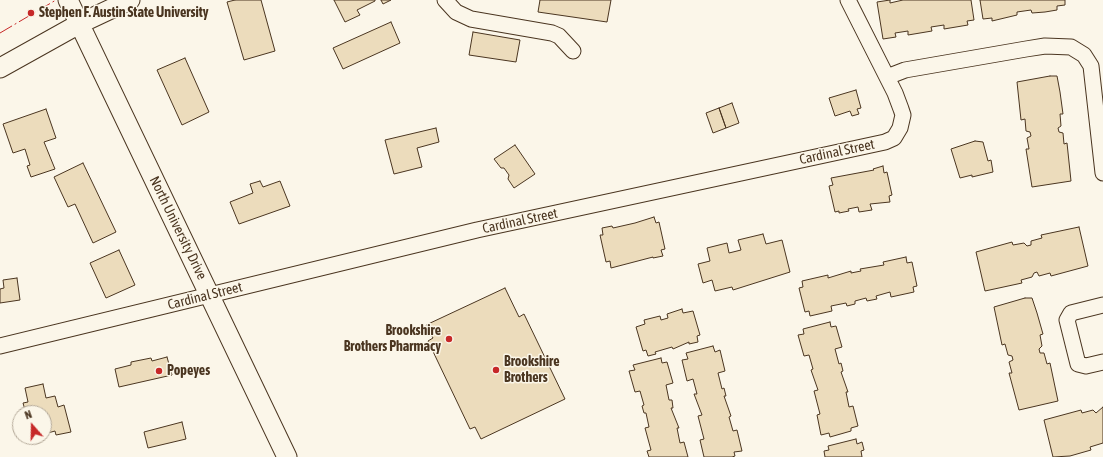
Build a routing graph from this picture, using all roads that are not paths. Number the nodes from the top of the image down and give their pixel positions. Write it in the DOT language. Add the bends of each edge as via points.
graph roads {
  1 [pos="68,0"];
  2 [pos="130,0"];
  3 [pos="445,0"];
  4 [pos="848,0"];
  5 [pos="79,24"];
  6 [pos="573,51"];
  7 [pos="0,68"];
  8 [pos="887,77"];
  9 [pos="1103,173"];
  10 [pos="211,295"];
  11 [pos="1103,305"];
  12 [pos="0,346"];
  13 [pos="1103,362"];
  14 [pos="287,457"];
  1 -- 5 [label="main road, North University Drive"];
  2 -- 5 [label="main road"];
  3 -- 6 [label="street" via="456,12 471,19 552,33 559,36"];
  4 -- 8 [label="street, Cardinal Street"];
  5 -- 7 [label="main road"];
  5 -- 10 [label="main road, North University Drive"];
  8 -- 9 [label="street" via="905,70 1045,46 1071,48 1084,55 1091,66"];
  8 -- 10 [label="street, Cardinal Street" via="903,116 897,134 885,142 477,230"];
  10 -- 12 [label="street, Cardinal Street"];
  10 -- 14 [label="main road, North University Drive"];
  11 -- 13 [label="street" via="1071,313 1067,320 1078,364 1086,366"];
}
